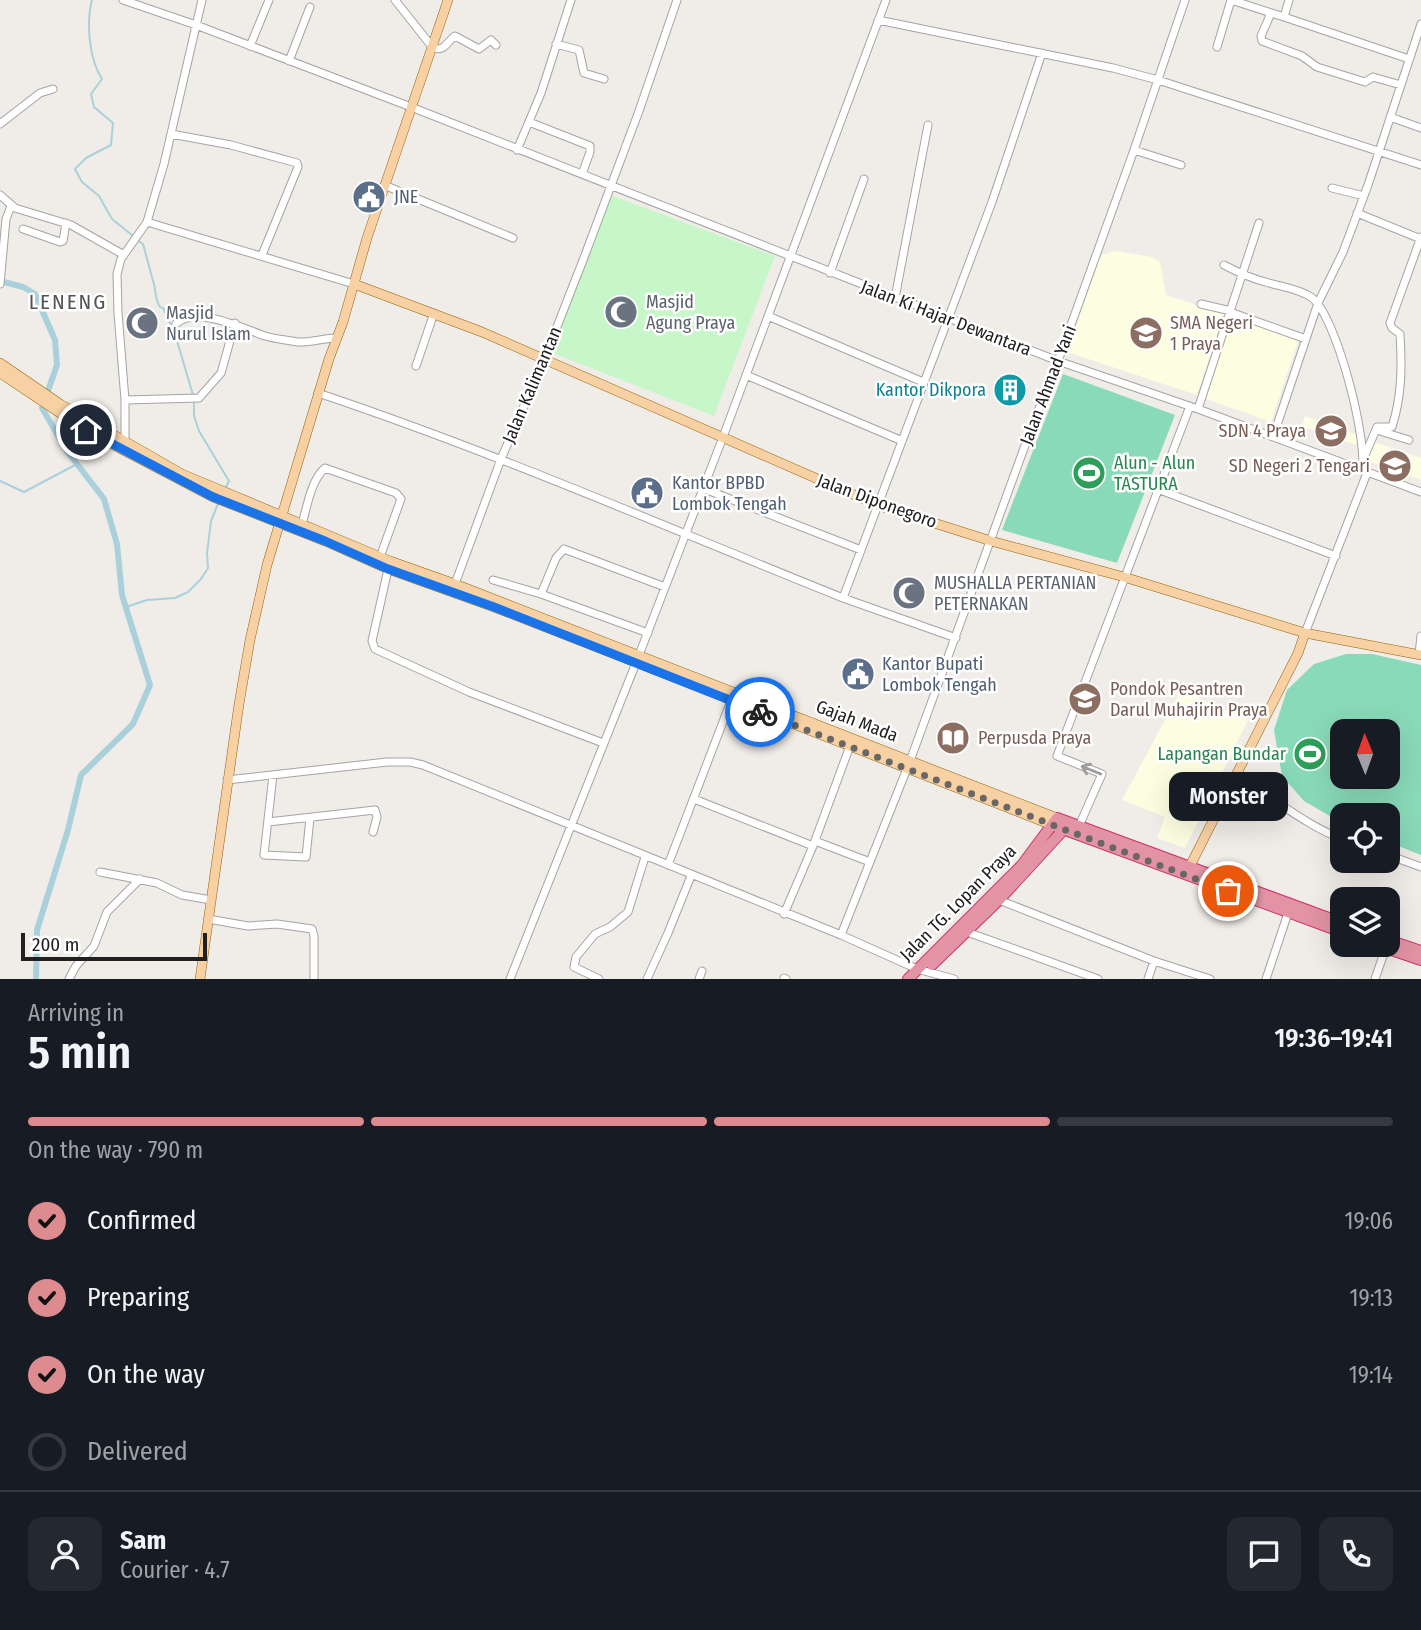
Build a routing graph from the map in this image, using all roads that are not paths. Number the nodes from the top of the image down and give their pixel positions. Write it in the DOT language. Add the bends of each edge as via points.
graph roads {
  1 [pos="123,0"];
  2 [pos="202,0"];
  3 [pos="269,0"];
  4 [pos="395,0"];
  5 [pos="448,0"];
  6 [pos="571,0"];
  7 [pos="677,0"];
  8 [pos="886,0"];
  9 [pos="1185,0"];
  10 [pos="1231,0"];
  11 [pos="1289,0"];
  12 [pos="310,7"];
  13 [pos="1271,13"];
  14 [pos="1284,17"];
  15 [pos="878,20"];
  16 [pos="1421,24"];
  17 [pos="196,25"];
  18 [pos="556,44"];
  19 [pos="496,45"];
  20 [pos="250,46"];
  21 [pos="1217,47"];
  22 [pos="433,48"];
  23 [pos="1042,53"];
  24 [pos="1409,59"];
  25 [pos="289,61"];
  26 [pos="604,79"];
  27 [pos="1158,80"];
  28 [pos="1401,85"];
  29 [pos="53,89"];
  30 [pos="411,107"];
  31 [pos="1390,117"];
  32 [pos="529,122"];
  33 [pos="0,124"];
  34 [pos="928,125"];
  35 [pos="1421,128"];
  36 [pos="171,134"];
  37 [pos="517,150"];
  38 [pos="1134,150"];
  39 [pos="1379,152"];
  40 [pos="1181,165"];
  41 [pos="1421,166"];
  42 [pos="582,174"];
  43 [pos="864,178"];
  44 [pos="384,185"];
  45 [pos="611,186"];
  46 [pos="1332,188"];
  47 [pos="0,195"];
  48 [pos="1364,196"];
  49 [pos="11,206"];
  50 [pos="1357,214"];
  51 [pos="147,222"];
  52 [pos="66,223"];
  53 [pos="1259,223"];
  54 [pos="23,229"];
  55 [pos="513,238"];
  56 [pos="1421,238"];
  57 [pos="124,254"];
  58 [pos="262,255"];
  59 [pos="789,257"];
  60 [pos="1417,261"];
  61 [pos="1224,265"];
  62 [pos="831,274"];
  63 [pos="1241,274"];
  64 [pos="1,281"];
  65 [pos="354,284"];
  66 [pos="895,298"];
  67 [pos="1318,303"];
  68 [pos="1200,304"];
  69 [pos="1231,311"];
  70 [pos="433,313"];
  71 [pos="768,316"];
  72 [pos="946,319"];
  73 [pos="235,323"];
  74 [pos="176,324"];
  75 [pos="336,338"];
  76 [pos="1306,339"];
  77 [pos="544,360"];
  78 [pos="1058,361"];
  79 [pos="0,363"];
  80 [pos="416,366"];
  81 [pos="0,373"];
  82 [pos="746,375"];
  83 [pos="923,382"];
  84 [pos="33,391"];
  85 [pos="318,393"];
  86 [pos="125,400"];
  87 [pos="58,407"];
  88 [pos="1194,408"];
  89 [pos="1376,430"];
  90 [pos="723,437"];
  91 [pos="1273,437"];
  92 [pos="901,440"];
  93 [pos="1409,440"];
  94 [pos="125,441"];
  95 [pos="501,458"];
  96 [pos="1363,458"];
  97 [pos="1364,471"];
  98 [pos="702,488"];
  99 [pos="1160,490"];
  100 [pos="214,492"];
  101 [pos="1421,492"];
  102 [pos="228,498"];
  103 [pos="877,505"];
  104 [pos="281,520"];
  105 [pos="302,524"];
  106 [pos="685,535"];
  107 [pos="991,541"];
  108 [pos="861,550"];
  109 [pos="1336,556"];
  110 [pos="386,562"];
  111 [pos="1124,577"];
  112 [pos="493,580"];
  113 [pos="455,584"];
  114 [pos="665,587"];
  115 [pos="541,594"];
  116 [pos="843,598"];
  117 [pos="524,615"];
  118 [pos="648,633"];
  119 [pos="1305,633"];
  120 [pos="1421,636"];
  121 [pos="956,638"];
  122 [pos="1420,655"];
  123 [pos="637,659"];
  124 [pos="731,701"];
  125 [pos="794,720"];
  126 [pos="603,743"];
  127 [pos="850,746"];
  128 [pos="909,765"];
  129 [pos="272,775"];
  130 [pos="1235,776"];
  131 [pos="228,780"];
  132 [pos="694,799"];
  133 [pos="310,818"];
  134 [pos="1054,821"];
  135 [pos="268,822"];
  136 [pos="571,826"];
  137 [pos="1070,826"];
  138 [pos="373,832"];
  139 [pos="1330,834"];
  140 [pos="814,844"];
  141 [pos="645,857"];
  142 [pos="1400,859"];
  143 [pos="870,862"];
  144 [pos="668,865"];
  145 [pos="1190,866"];
  146 [pos="1421,867"];
  147 [pos="100,872"];
  148 [pos="691,876"];
  149 [pos="140,879"];
  150 [pos="999,900"];
  151 [pos="211,901"];
  152 [pos="1288,913"];
  153 [pos="784,914"];
  154 [pos="1330,918"];
  155 [pos="208,919"];
  156 [pos="1330,928"];
  157 [pos="967,932"];
  158 [pos="841,935"];
  159 [pos="1400,946"];
  160 [pos="1400,950"];
  161 [pos="1421,951"];
  162 [pos="1381,957"];
  163 [pos="1421,960"];
  164 [pos="1154,961"];
  165 [pos="920,973"];
  166 [pos="69,979"];
  167 [pos="200,979"];
  168 [pos="314,979"];
  169 [pos="510,979"];
  170 [pos="599,979"];
  171 [pos="646,979"];
  172 [pos="908,979"];
  173 [pos="954,979"];
  174 [pos="1098,979"];
  175 [pos="1148,979"];
  176 [pos="1210,979"];
  177 [pos="1266,979"];
  178 [pos="1375,979"];
  1 -- 17 [label="street, Jalan Ki Hajar Dewantara"];
  2 -- 17 [label="street"];
  3 -- 20 [label="street"];
  4 -- 22 [label="street"];
  5 -- 22 [label="main road"];
  6 -- 18 [label="street"];
  7 -- 45 [label="street, Jalan Kalimantan"];
  8 -- 15 [label="street"];
  9 -- 27 [label="street, Jalan Ahmad Yani"];
  10 -- 13 [label="street"];
  10 -- 21 [label="street"];
  11 -- 14 [label="street"];
  12 -- 25 [label="street"];
  13 -- 14 [label="street"];
  13 -- 28 [label="street" via="1262,41 1348,78"];
  14 -- 24 [label="street"];
  15 -- 23 [label="street"];
  15 -- 59 [label="street"];
  16 -- 24 [label="street"];
  17 -- 20 [label="street, Jalan Ki Hajar Dewantara"];
  17 -- 36 [label="street"];
  18 -- 26 [label="street" via="579,50 584,73"];
  18 -- 32 [label="street"];
  19 -- 22 [label="street" via="491,40 479,49 455,36 445,47"];
  20 -- 25 [label="street, Jalan Ki Hajar Dewantara"];
  22 -- 30 [label="main road"];
  23 -- 27 [label="street"];
  23 -- 72 [label="street" via="992,202"];
  24 -- 28 [label="street"];
  25 -- 30 [label="street, Jalan Ki Hajar Dewantara"];
  27 -- 38 [label="street, Jalan Ahmad Yani"];
  27 -- 39 [label="street"];
  28 -- 31 [label="street"];
  29 -- 33 [label="street" via="40,93"];
  30 -- 37 [label="street, Jalan Ki Hajar Dewantara"];
  30 -- 44 [label="main road"];
  31 -- 35 [label="street"];
  31 -- 39 [label="street"];
  32 -- 37 [label="street"];
  32 -- 42 [label="street" via="590,146"];
  34 -- 66 [label="street"];
  36 -- 51 [label="street"];
  36 -- 58 [label="street" via="297,163"];
  37 -- 42 [label="street, Jalan Ki Hajar Dewantara"];
  38 -- 40 [label="street"];
  38 -- 78 [label="street, Jalan Ahmad Yani"];
  39 -- 41 [label="street"];
  39 -- 48 [label="street"];
  42 -- 45 [label="street, Jalan Ki Hajar Dewantara"];
  43 -- 62 [label="street"];
  44 -- 55 [label="street"];
  44 -- 65 [label="main road"];
  45 -- 59 [label="street, Jalan Ki Hajar Dewantara"];
  45 -- 77 [label="street, Jalan Kalimantan"];
  46 -- 48 [label="street"];
  47 -- 49 [label="street"];
  48 -- 50 [label="street"];
  49 -- 52 [label="street"];
  49 -- 64 [label="street"];
  50 -- 56 [label="street"];
  50 -- 67 [label="street"];
  51 -- 57 [label="street"];
  51 -- 58 [label="street"];
  52 -- 54 [label="street" via="61,242"];
  52 -- 57 [label="street"];
  53 -- 63 [label="street"];
  56 -- 60 [label="street"];
  57 -- 86 [label="street" via="117,288"];
  58 -- 65 [label="street"];
  59 -- 62 [label="street, Jalan Ki Hajar Dewantara"];
  59 -- 71 [label="street"];
  60 -- 89 [label="street" via="1390,323 1400,335 1399,406 1391,428 1378,426"];
  61 -- 63 [label="street"];
  62 -- 66 [label="street, Jalan Ki Hajar Dewantara"];
  63 -- 67 [label="street" via="1302,292"];
  63 -- 69 [label="street"];
  65 -- 70 [label="main road, Jalan Diponegoro"];
  65 -- 75 [label="main road"];
  66 -- 72 [label="street, Jalan Ki Hajar Dewantara"];
  67 -- 76 [label="street"];
  67 -- 96 [label="street" via="1356,407"];
  68 -- 69 [label="street"];
  69 -- 76 [label="street"];
  69 -- 88 [label="street"];
  70 -- 77 [label="main road, Jalan Diponegoro"];
  70 -- 80 [label="street"];
  71 -- 82 [label="street"];
  71 -- 83 [label="street"];
  72 -- 78 [label="street, Jalan Ki Hajar Dewantara"];
  72 -- 83 [label="street"];
  73 -- 74 [label="street" via="198,318 181,319"];
  73 -- 75 [label="street" via="298,342"];
  73 -- 86 [label="street" via="219,377 194,399"];
  75 -- 85 [label="main road"];
  76 -- 91 [label="street"];
  77 -- 90 [label="main road, Jalan Diponegoro"];
  77 -- 95 [label="street, Jalan Kalimantan"];
  78 -- 88 [label="street, Jalan Ki Hajar Dewantara"];
  78 -- 107 [label="street, Jalan Ahmad Yani"];
  79 -- 84 [label="main road"];
  81 -- 84 [label="main road"];
  82 -- 90 [label="street"];
  82 -- 92 [label="street"];
  83 -- 92 [label="street"];
  84 -- 87 [label="main road"];
  85 -- 95 [label="street"];
  85 -- 104 [label="main road"];
  86 -- 94 [label="street"];
  87 -- 94 [label="main road"];
  87 -- 100 [label="main road" via="117,447"];
  88 -- 91 [label="street, Jalan Ki Hajar Dewantara"];
  88 -- 99 [label="street"];
  89 -- 93 [label="street"];
  89 -- 96 [label="street"];
  90 -- 98 [label="street"];
  90 -- 103 [label="main road, Jalan Diponegoro"];
  91 -- 97 [label="street, Jalan Ki Hajar Dewantara"];
  92 -- 103 [label="street"];
  94 -- 100 [label="main road"];
  95 -- 106 [label="street"];
  95 -- 113 [label="street, Jalan Kalimantan"];
  96 -- 97 [label="street"];
  97 -- 101 [label="street, Jalan Ki Hajar Dewantara"];
  97 -- 109 [label="street"];
  98 -- 106 [label="street"];
  98 -- 108 [label="street"];
  99 -- 109 [label="street"];
  99 -- 111 [label="street"];
  100 -- 102 [label="main road"];
  102 -- 104 [label="main road"];
  102 -- 104 [label="main road" via="256,514"];
  103 -- 107 [label="main road, Jalan Diponegoro"];
  103 -- 108 [label="street"];
  104 -- 105 [label="main road, Gajah Mada"];
  104 -- 110 [label="main road, Gajah Mada"];
  104 -- 131 [label="main road" via="250,640"];
  105 -- 110 [label="main road, Gajah Mada"];
  105 -- 110 [label="street" via="325,468 397,493 401,499"];
  106 -- 114 [label="street"];
  106 -- 116 [label="street"];
  107 -- 111 [label="main road, Jalan Diponegoro"];
  107 -- 121 [label="street, Jalan Ahmad Yani"];
  108 -- 116 [label="street"];
  109 -- 119 [label="street"];
  110 -- 113 [label="main road, Gajah Mada"];
  110 -- 117 [label="main road, Gajah Mada"];
  110 -- 126 [label="street" via="372,641 375,649 469,692"];
  111 -- 119 [label="main road, Jalan Diponegoro"];
  137 -- 111 [label="street, one-way" via="1102,774 1057,756"];
  112 -- 115 [label="street"];
  113 -- 117 [label="main road, Gajah Mada"];
  114 -- 115 [label="street" via="565,549 559,552"];
  114 -- 118 [label="street"];
  115 -- 118 [label="street"];
  116 -- 121 [label="street"];
  117 -- 123 [label="main road, Gajah Mada"];
  118 -- 123 [label="street"];
  119 -- 122 [label="main road, Jalan Diponegoro"];
  119 -- 130 [label="main road"];
  120 -- 122 [label="street"];
  121 -- 128 [label="street, Jalan Ahmad Yani"];
  123 -- 124 [label="main road, Gajah Mada"];
  123 -- 125 [label="main road, Gajah Mada"];
  123 -- 126 [label="street"];
  124 -- 125 [label="main road, Gajah Mada"];
  124 -- 132 [label="street"];
  125 -- 127 [label="main road, Gajah Mada"];
  125 -- 128 [label="main road, Gajah Mada"];
  126 -- 136 [label="street"];
  127 -- 128 [label="main road, Gajah Mada"];
  127 -- 140 [label="street"];
  128 -- 134 [label="main road, Gajah Mada"];
  128 -- 143 [label="street, Jalan Ahmad Yani"];
  129 -- 131 [label="street"];
  129 -- 135 [label="street"];
  129 -- 136 [label="street" via="410,762"];
  130 -- 139 [label="street"];
  130 -- 145 [label="main road"];
  131 -- 151 [label="main road"];
  132 -- 140 [label="street"];
  132 -- 144 [label="street"];
  133 -- 135 [label="street"];
  133 -- 135 [label="street" via="305,858 264,855"];
  133 -- 138 [label="street" via="375,810"];
  134 -- 137 [label="highway, Gajah Mada"];
  134 -- 165 [label="highway, Jalan TG. Lopan Praya" via="1022,865"];
  136 -- 141 [label="street"];
  136 -- 169 [label="street"];
  137 -- 145 [label="highway, Gajah Mada"];
  137 -- 150 [label="highway, Jalan TG. Lopan Praya"];
  137 -- 152 [label="highway, Gajah Mada"];
  140 -- 143 [label="street"];
  140 -- 153 [label="street"];
  141 -- 144 [label="street"];
  141 -- 170 [label="street" via="628,912 595,934 575,960 574,967"];
  142 -- 146 [label="street"];
  143 -- 158 [label="street, Jalan Ahmad Yani"];
  144 -- 148 [label="street"];
  145 -- 154 [label="highway, Gajah Mada"];
  147 -- 149 [label="street"];
  148 -- 153 [label="street"];
  148 -- 171 [label="street"];
  149 -- 151 [label="street"];
  149 -- 166 [label="street" via="107,912 94,946"];
  150 -- 157 [label="highway, Jalan TG. Lopan Praya"];
  150 -- 164 [label="street"];
  151 -- 155 [label="main road"];
  152 -- 156 [label="highway, Gajah Mada"];
  152 -- 177 [label="street"];
  153 -- 158 [label="street"];
  155 -- 167 [label="main road"];
  155 -- 168 [label="street" via="312,929"];
  157 -- 165 [label="highway, Jalan TG. Lopan Praya"];
  157 -- 174 [label="street"];
  158 -- 165 [label="street"];
  159 -- 161 [label="highway"];
  160 -- 163 [label="highway"];
  162 -- 178 [label="street"];
  164 -- 175 [label="street"];
  164 -- 176 [label="street"];
  165 -- 172 [label="highway, Jalan TG. Lopan Praya"];
  165 -- 173 [label="street"];
}
